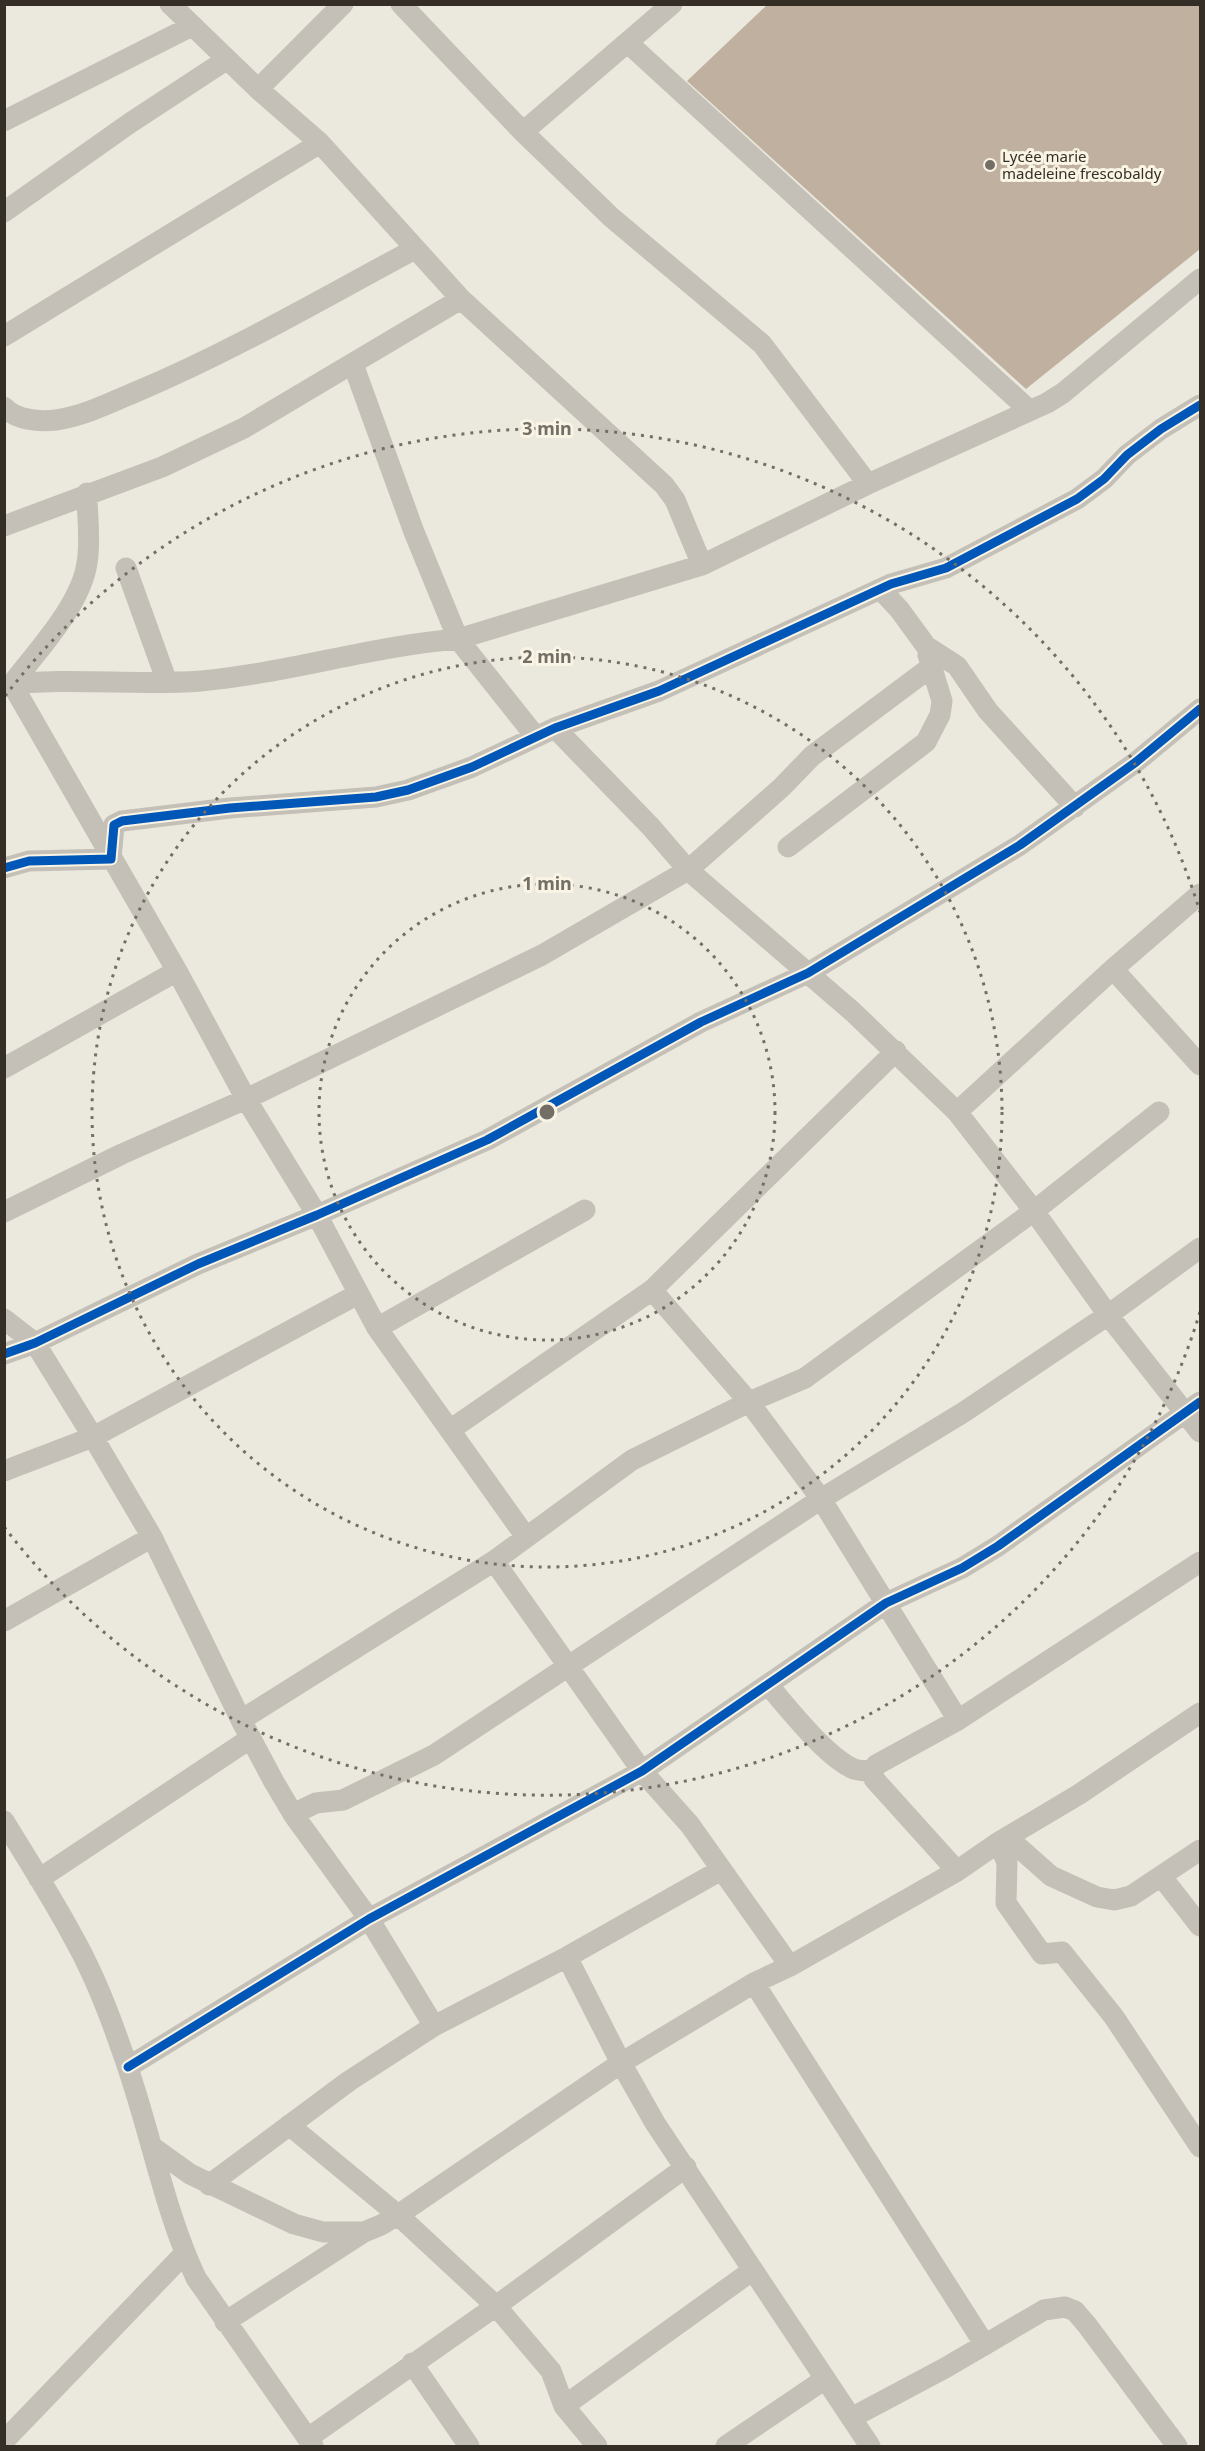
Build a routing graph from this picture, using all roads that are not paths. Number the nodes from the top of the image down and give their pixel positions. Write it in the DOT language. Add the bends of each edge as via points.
graph roads {
  1 [pos="170,4"];
  2 [pos="344,4"];
  3 [pos="401,4"];
  4 [pos="672,4"];
  5 [pos="192,26"];
  6 [pos="628,43"];
  7 [pos="226,60"];
  8 [pos="258,89"];
  9 [pos="4,121"];
  10 [pos="523,132"];
  11 [pos="320,143"];
  12 [pos="4,212"];
  13 [pos="415,249"];
  14 [pos="1200,279"];
  15 [pos="461,299"];
  16 [pos="4,336"];
  17 [pos="353,364"];
  18 [pos="1200,405"];
  19 [pos="4,407"];
  20 [pos="1029,410"];
  21 [pos="868,484"];
  22 [pos="87,493"];
  23 [pos="4,526"];
  24 [pos="702,565"];
  25 [pos="126,568"];
  26 [pos="902,580"];
  27 [pos="880,590"];
  28 [pos="899,609"];
  29 [pos="458,639"];
  30 [pos="926,646"];
  31 [pos="931,667"];
  32 [pos="167,682"];
  33 [pos="8,685"];
  34 [pos="1200,709"];
  35 [pos="545,732"];
  36 [pos="1075,807"];
  37 [pos="788,846"];
  38 [pos="111,859"];
  39 [pos="4,868"];
  40 [pos="688,870"];
  41 [pos="1200,894"];
  42 [pos="1113,969"];
  43 [pos="177,971"];
  44 [pos="808,973"];
  45 [pos="896,1051"];
  46 [pos="1200,1065"];
  47 [pos="4,1068"];
  48 [pos="246,1099"];
  49 [pos="957,1112"];
  50 [pos="1159,1112"];
  51 [pos="585,1210"];
  52 [pos="1034,1211"];
  53 [pos="4,1212"];
  54 [pos="317,1215"];
  55 [pos="1200,1248"];
  56 [pos="652,1290"];
  57 [pos="358,1294"];
  58 [pos="1108,1315"];
  59 [pos="4,1319"];
  60 [pos="377,1328"];
  61 [pos="35,1343"];
  62 [pos="4,1354"];
  63 [pos="749,1402"];
  64 [pos="1193,1408"];
  65 [pos="450,1430"];
  66 [pos="1200,1432"];
  67 [pos="93,1437"];
  68 [pos="4,1471"];
  69 [pos="821,1499"];
  70 [pos="152,1537"];
  71 [pos="526,1537"];
  72 [pos="494,1561"];
  73 [pos="1200,1562"];
  74 [pos="886,1604"];
  75 [pos="4,1621"];
  76 [pos="567,1667"];
  77 [pos="768,1685"];
  78 [pos="1200,1713"];
  79 [pos="241,1720"];
  80 [pos="958,1720"];
  81 [pos="251,1738"];
  82 [pos="642,1771"];
  83 [pos="873,1772"];
  84 [pos="293,1814"];
  85 [pos="4,1821"];
  86 [pos="1003,1839"];
  87 [pos="1200,1850"];
  88 [pos="721,1870"];
  89 [pos="957,1871"];
  90 [pos="1161,1876"];
  91 [pos="39,1879"];
  92 [pos="369,1919"];
  93 [pos="1200,1926"];
  94 [pos="567,1957"];
  95 [pos="790,1966"];
  96 [pos="754,1983"];
  97 [pos="434,2026"];
  98 [pos="621,2063"];
  99 [pos="128,2067"];
  100 [pos="289,2125"];
  101 [pos="151,2146"];
  102 [pos="1200,2147"];
  103 [pos="686,2167"];
  104 [pos="209,2185"];
  105 [pos="398,2215"];
  106 [pos="364,2232"];
  107 [pos="185,2253"];
  108 [pos="753,2270"];
  109 [pos="496,2306"];
  110 [pos="225,2322"];
  111 [pos="985,2345"];
  112 [pos="412,2363"];
  113 [pos="825,2379"];
  114 [pos="564,2406"];
  115 [pos="851,2418"];
  116 [pos="4,2441"];
  117 [pos="310,2442"];
  118 [pos="469,2446"];
  119 [pos="597,2446"];
  120 [pos="726,2446"];
  121 [pos="870,2446"];
  122 [pos="1177,2446"];
  1 -- 5 [label="street"];
  2 -- 8 [label="street"];
  3 -- 10 [label="street"];
  4 -- 6 [label="street"];
  5 -- 7 [label="street"];
  5 -- 9 [label="street"];
  6 -- 10 [label="street"];
  6 -- 20 [label="street"];
  7 -- 8 [label="street"];
  7 -- 12 [label="street"];
  8 -- 11 [label="street"];
  10 -- 21 [label="street" via="611,217 762,344"];
  11 -- 13 [label="street"];
  11 -- 16 [label="street"];
  13 -- 15 [label="street"];
  13 -- 19 [label="street" via="185,371 96,408 47,421 22,417"];
  14 -- 20 [label="street" via="1063,393"];
  15 -- 17 [label="street"];
  15 -- 24 [label="street" via="664,485 675,500"];
  17 -- 22 [label="street" via="244,428 162,467"];
  17 -- 29 [label="street"];
  18 -- 26 [label="street" via="1127,454 1104,479 1077,499 946,568"];
  20 -- 21 [label="street"];
  21 -- 24 [label="street"];
  22 -- 23 [label="street"];
  22 -- 33 [label="street" via="87,563 79,589 65,613"];
  24 -- 29 [label="street"];
  25 -- 32 [label="street"];
  26 -- 27 [label="street"];
  26 -- 28 [label="street"];
  27 -- 28 [label="street"];
  27 -- 35 [label="street" via="659,691"];
  28 -- 30 [label="street"];
  29 -- 32 [label="street" via="231,676"];
  29 -- 35 [label="street"];
  30 -- 31 [label="street"];
  30 -- 36 [label="street" via="957,666 988,711"];
  31 -- 37 [label="street" via="942,701 940,715 926,742"];
  31 -- 40 [label="street" via="812,756"];
  32 -- 33 [label="street" via="67,680"];
  33 -- 38 [label="street"];
  34 -- 36 [label="street"];
  35 -- 38 [label="street" via="472,767 376,797 122,821 114,825"];
  35 -- 40 [label="street" via="651,827"];
  36 -- 44 [label="street" via="1020,845"];
  38 -- 39 [label="street" via="29,861"];
  38 -- 43 [label="street"];
  40 -- 44 [label="street"];
  40 -- 48 [label="street" via="542,955"];
  41 -- 42 [label="street"];
  42 -- 46 [label="street"];
  42 -- 49 [label="street"];
  43 -- 47 [label="street"];
  43 -- 48 [label="street"];
  44 -- 45 [label="street"];
  44 -- 54 [label="street" via="701,1022 487,1140"];
  45 -- 49 [label="street"];
  45 -- 56 [label="street"];
  48 -- 53 [label="street"];
  48 -- 54 [label="street"];
  49 -- 52 [label="street"];
  50 -- 52 [label="street"];
  51 -- 60 [label="street"];
  52 -- 58 [label="street"];
  52 -- 63 [label="street" via="805,1378"];
  54 -- 57 [label="street"];
  54 -- 61 [label="street" via="198,1264"];
  55 -- 58 [label="street"];
  56 -- 63 [label="street"];
  56 -- 65 [label="street"];
  57 -- 60 [label="street"];
  57 -- 67 [label="street"];
  58 -- 64 [label="street"];
  58 -- 69 [label="street" via="964,1413"];
  59 -- 61 [label="street"];
  60 -- 65 [label="street"];
  61 -- 62 [label="street"];
  61 -- 67 [label="street"];
  63 -- 69 [label="street"];
  63 -- 71 [label="street" via="632,1460"];
  64 -- 66 [label="street"];
  64 -- 74 [label="street" via="998,1546"];
  65 -- 71 [label="street"];
  67 -- 68 [label="street"];
  67 -- 70 [label="street"];
  69 -- 74 [label="street"];
  69 -- 76 [label="street"];
  70 -- 75 [label="street"];
  70 -- 79 [label="street"];
  71 -- 72 [label="street"];
  72 -- 76 [label="street"];
  72 -- 79 [label="street"];
  73 -- 80 [label="street"];
  74 -- 77 [label="street"];
  74 -- 80 [label="street"];
  76 -- 82 [label="street"];
  76 -- 84 [label="street" via="434,1755 343,1800 316,1803"];
  77 -- 82 [label="street"];
  77 -- 83 [label="street" via="813,1737 855,1770"];
  78 -- 86 [label="street" via="1078,1795"];
  79 -- 81 [label="street"];
  80 -- 83 [label="street" via="876,1765"];
  81 -- 84 [label="street"];
  81 -- 91 [label="street"];
  82 -- 88 [label="street" via="690,1825"];
  82 -- 92 [label="street"];
  83 -- 89 [label="street" via="874,1779"];
  84 -- 92 [label="street"];
  85 -- 91 [label="street"];
  86 -- 89 [label="street"];
  86 -- 90 [label="street" via="1051,1876 1097,1897 1114,1900 1131,1896"];
  86 -- 102 [label="street" via="1006,1903 1042,1954 1062,1952 1106,2007"];
  87 -- 90 [label="street"];
  88 -- 94 [label="street"];
  88 -- 95 [label="street"];
  89 -- 95 [label="street"];
  90 -- 93 [label="street"];
  91 -- 99 [label="street" via="73,1936 111,2018"];
  92 -- 97 [label="street"];
  92 -- 99 [label="street"];
  94 -- 97 [label="street"];
  94 -- 98 [label="street"];
  95 -- 96 [label="street"];
  96 -- 98 [label="street"];
  96 -- 111 [label="street"];
  97 -- 100 [label="street"];
  98 -- 103 [label="street"];
  98 -- 105 [label="street"];
  99 -- 101 [label="street"];
  100 -- 104 [label="street"];
  100 -- 105 [label="street"];
  101 -- 104 [label="street"];
  101 -- 107 [label="street"];
  103 -- 108 [label="street"];
  103 -- 109 [label="street"];
  104 -- 106 [label="street" via="294,2224 323,2232"];
  105 -- 106 [label="street"];
  105 -- 109 [label="street"];
  106 -- 110 [label="street"];
  107 -- 110 [label="street" via="196,2278"];
  107 -- 116 [label="street"];
  108 -- 113 [label="street"];
  108 -- 114 [label="street"];
  109 -- 112 [label="street"];
  109 -- 114 [label="street" via="551,2371"];
  110 -- 117 [label="street"];
  111 -- 115 [label="street"];
  111 -- 122 [label="street" via="1044,2310 1065,2307 1075,2311"];
  112 -- 117 [label="street"];
  112 -- 118 [label="street"];
  113 -- 115 [label="street"];
  113 -- 120 [label="street"];
  114 -- 119 [label="street"];
  115 -- 121 [label="street"];
}
